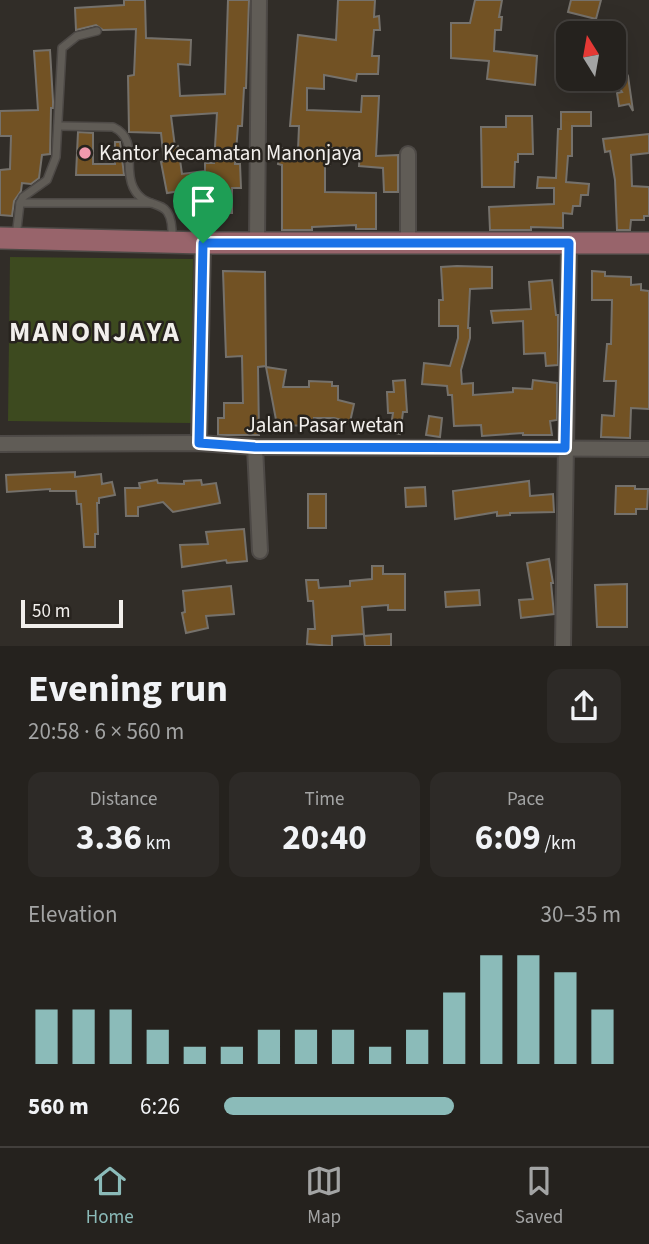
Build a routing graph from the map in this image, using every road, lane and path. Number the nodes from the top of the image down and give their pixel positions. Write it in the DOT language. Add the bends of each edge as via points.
graph roads {
  1 [pos="259,0"];
  2 [pos="97,31"];
  3 [pos="58,126"];
  4 [pos="408,154"];
  5 [pos="20,203"];
  6 [pos="151,203"];
  7 [pos="8,238"];
  8 [pos="172,242"];
  9 [pos="203,243"];
  10 [pos="257,243"];
  11 [pos="408,243"];
  12 [pos="569,243"];
  13 [pos="649,243"];
  14 [pos="199,443"];
  15 [pos="0,444"];
  16 [pos="255,447"];
  17 [pos="565,448"];
  18 [pos="649,449"];
  19 [pos="260,551"];
  20 [pos="564,646"];
  1 -- 10 [label="street"];
  2 -- 3 [label="lane" via="76,36 62,48"];
  3 -- 5 [label="lane" via="53,171"];
  3 -- 6 [label="lane" via="121,131 129,142 131,181"];
  4 -- 11 [label="street"];
  5 -- 6 [label="lane"];
  5 -- 7 [label="lane"];
  6 -- 8 [label="lane" via="171,215"];
  7 -- 8 [label="main road"];
  8 -- 9 [label="main road"];
  9 -- 10 [label="main road"];
  9 -- 14 [label="street"];
  10 -- 11 [label="main road"];
  11 -- 12 [label="main road"];
  12 -- 13 [label="main road"];
  12 -- 17 [label="street"];
  14 -- 15 [label="street, Jalan Pasar wetan"];
  14 -- 16 [label="street, Jalan Pasar wetan"];
  16 -- 17 [label="street, Jalan Pasar wetan"];
  16 -- 19 [label="street"];
  17 -- 18 [label="street, Jalan Pasar wetan"];
  17 -- 20 [label="street"];
}
